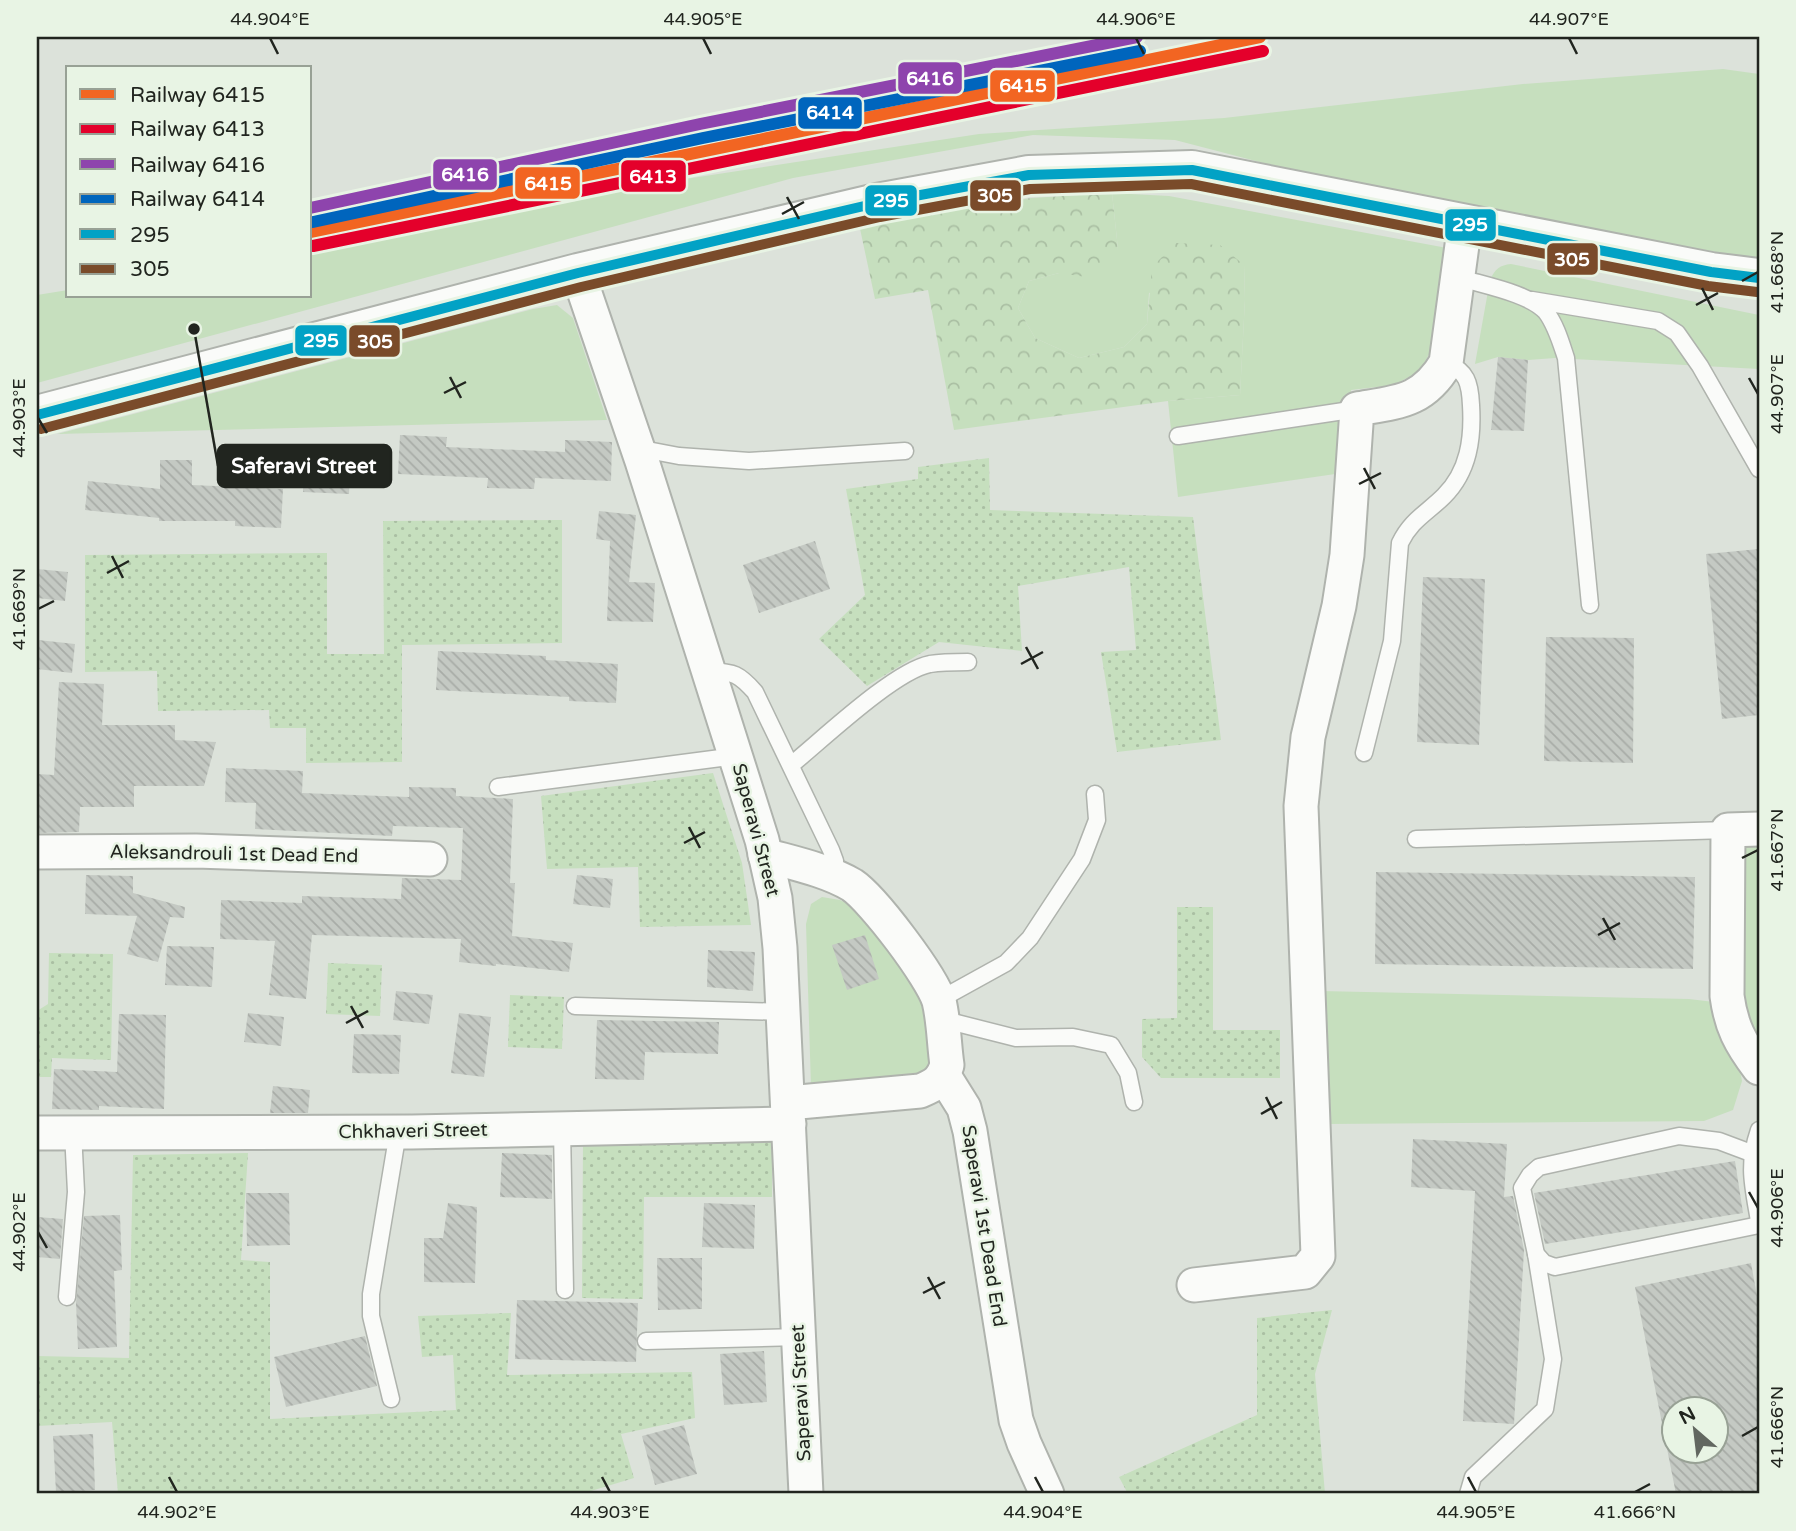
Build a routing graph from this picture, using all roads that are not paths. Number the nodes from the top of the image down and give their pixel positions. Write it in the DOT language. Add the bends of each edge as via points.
graph roads {
  1 [pos="1465,223"];
  2 [pos="578,274"];
  3 [pos="1457,277"];
  4 [pos="1759,278"];
  5 [pos="1531,300"];
  6 [pos="1446,363"];
  7 [pos="1357,409"];
  8 [pos="37,415"];
  9 [pos="1178,436"];
  10 [pos="637,448"];
  11 [pos="905,451"];
  12 [pos="1759,468"];
  13 [pos="1590,605"];
  14 [pos="968,662"];
  15 [pos="710,671"];
  16 [pos="1364,753"];
  17 [pos="736,755"];
  18 [pos="792,765"];
  19 [pos="498,787"];
  20 [pos="1096,794"];
  21 [pos="1744,830"];
  22 [pos="1416,839"];
  23 [pos="37,852"];
  24 [pos="765,855"];
  25 [pos="430,859"];
  26 [pos="829,876"];
  27 [pos="575,1006"];
  28 [pos="940,1009"];
  29 [pos="783,1012"];
  30 [pos="1759,1068"];
  31 [pos="944,1076"];
  32 [pos="1134,1102"];
  33 [pos="788,1113"];
  34 [pos="562,1129"];
  35 [pos="1759,1130"];
  36 [pos="73,1132"];
  37 [pos="398,1132"];
  38 [pos="37,1133"];
  39 [pos="1751,1153"];
  40 [pos="1759,1223"];
  41 [pos="1536,1254"];
  42 [pos="1195,1285"];
  43 [pos="565,1290"];
  44 [pos="67,1297"];
  45 [pos="799,1337"];
  46 [pos="646,1341"];
  47 [pos="391,1399"];
  48 [pos="806,1494"];
  49 [pos="1047,1494"];
  50 [pos="1468,1494"];
  1 -- 2 [label="main road" via="1192,170 1029,175 877,203"];
  1 -- 3 [label="street"];
  1 -- 4 [label="main road"];
  2 -- 8 [label="main road"];
  2 -- 10 [label="street, Saperavi Street"];
  3 -- 5 [label="lane"];
  3 -- 6 [label="street"];
  5 -- 12 [label="lane" via="1658,321 1677,333"];
  5 -- 13 [label="lane" via="1546,312 1566,358"];
  6 -- 7 [label="street" via="1426,389 1406,399"];
  6 -- 16 [label="lane" via="1459,368 1466,378 1473,430 1466,462 1446,494 1407,528 1400,543 1392,641"];
  7 -- 9 [label="lane"];
  7 -- 42 [label="street" via="1347,555 1308,737 1301,806 1318,1256 1305,1272"];
  10 -- 11 [label="lane" via="749,461"];
  10 -- 15 [label="street, Saperavi Street"];
  14 -- 18 [label="lane" via="928,664 905,676"];
  15 -- 17 [label="street, Saperavi Street"];
  15 -- 18 [label="lane" via="743,678 755,692"];
  17 -- 19 [label="lane"];
  17 -- 24 [label="street, Saperavi Street"];
  18 -- 26 [label="lane" via="835,861"];
  20 -- 28 [label="lane" via="1097,820 1086,850 1030,937 1006,963"];
  21 -- 22 [label="lane"];
  21 -- 30 [label="street" via="1727,996 1730,1020"];
  23 -- 25 [label="street, Aleksandrouli 1st Dead End" via="196,851"];
  24 -- 26 [label="street"];
  24 -- 29 [label="street, Saperavi Street" via="775,898"];
  26 -- 28 [label="street" via="851,885 869,900 928,978"];
  27 -- 29 [label="lane"];
  28 -- 31 [label="street" via="947,1065"];
  28 -- 32 [label="lane" via="1016,1038 1073,1037 1111,1045 1128,1073"];
  29 -- 33 [label="street, Saperavi Street"];
  31 -- 33 [label="street" via="920,1091"];
  31 -- 49 [label="street, Saperavi 1st Dead End" via="964,1108 970,1132 1016,1420"];
  33 -- 34 [label="street, Chkhaveri Street"];
  33 -- 45 [label="street, Saperavi Street"];
  34 -- 37 [label="street, Chkhaveri Street"];
  34 -- 43 [label="lane"];
  35 -- 39 [label="lane"];
  36 -- 37 [label="street, Chkhaveri Street"];
  36 -- 38 [label="street, Chkhaveri Street"];
  36 -- 44 [label="lane" via="76,1192"];
  37 -- 47 [label="lane" via="371,1294 373,1328"];
  39 -- 40 [label="lane"];
  39 -- 41 [label="lane" via="1719,1141 1679,1136 1539,1167 1522,1188"];
  40 -- 41 [label="lane" via="1555,1266"];
  41 -- 50 [label="lane" via="1553,1359 1545,1409 1473,1477"];
  45 -- 46 [label="lane"];
  45 -- 48 [label="street, Saperavi Street"];
}
